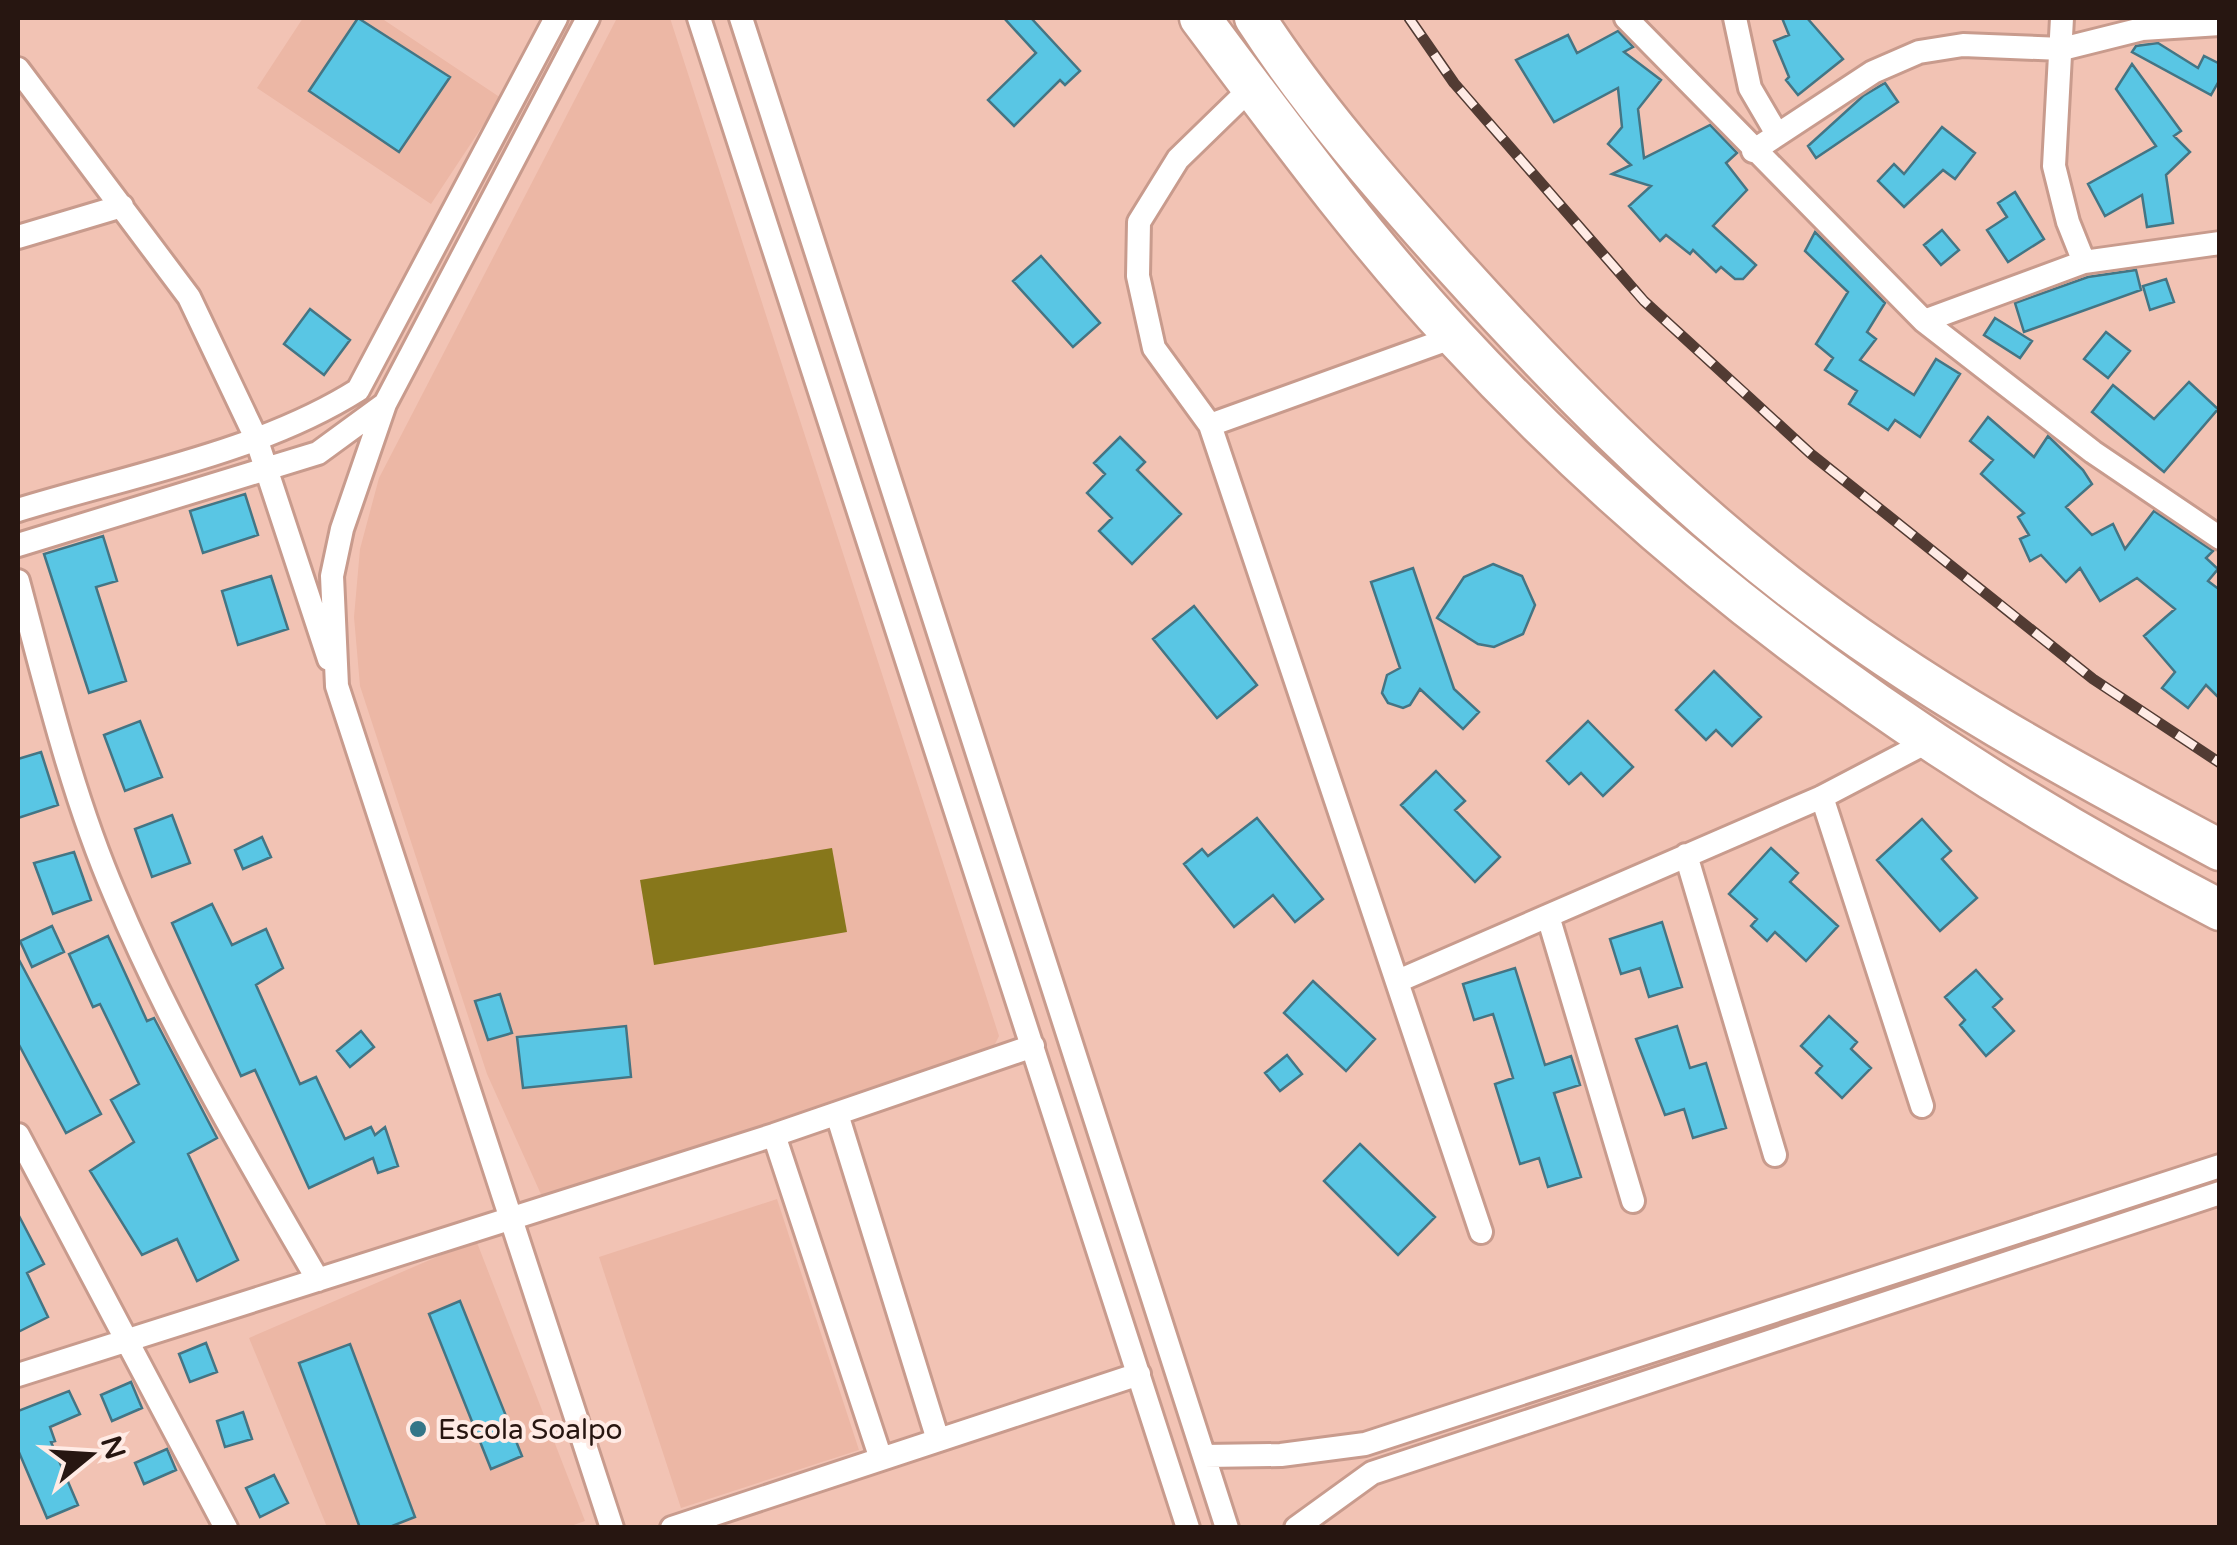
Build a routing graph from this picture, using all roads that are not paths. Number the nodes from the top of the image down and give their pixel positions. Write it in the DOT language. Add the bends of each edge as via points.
graph roads {
  1 [pos="556,18"];
  2 [pos="588,18"];
  3 [pos="699,18"];
  4 [pos="741,18"];
  5 [pos="1200,18"];
  6 [pos="1255,18"];
  7 [pos="1626,18"];
  8 [pos="1735,18"];
  9 [pos="2062,18"];
  10 [pos="2220,24"];
  11 [pos="2062,48"];
  12 [pos="18,68"];
  13 [pos="1252,87"];
  14 [pos="1777,134"];
  15 [pos="1753,151"];
  16 [pos="122,206"];
  17 [pos="18,237"];
  18 [pos="2220,243"];
  19 [pos="2084,262"];
  20 [pos="1924,321"];
  21 [pos="1454,337"];
  22 [pos="385,404"];
  23 [pos="1210,425"];
  24 [pos="256,438"];
  25 [pos="266,468"];
  26 [pos="151,470"];
  27 [pos="72,493"];
  28 [pos="162,500"];
  29 [pos="18,510"];
  30 [pos="83,524"];
  31 [pos="2219,536"];
  32 [pos="18,544"];
  33 [pos="18,582"];
  34 [pos="338,686"];
  35 [pos="1927,742"];
  36 [pos="1822,797"];
  37 [pos="2220,850"];
  38 [pos="1686,855"];
  39 [pos="2220,910"];
  40 [pos="1548,916"];
  41 [pos="1398,982"];
  42 [pos="1033,1046"];
  43 [pos="1922,1106"];
  44 [pos="837,1114"];
  45 [pos="774,1135"];
  46 [pos="18,1136"];
  47 [pos="1775,1156"];
  48 [pos="2220,1166"];
  49 [pos="2220,1194"];
  50 [pos="1634,1200"];
  51 [pos="512,1220"];
  52 [pos="1481,1232"];
  53 [pos="318,1280"];
  54 [pos="129,1341"];
  55 [pos="1140,1374"];
  56 [pos="18,1376"];
  57 [pos="1542,1386"];
  58 [pos="1551,1414"];
  59 [pos="938,1440"];
  60 [pos="1204,1456"];
  61 [pos="881,1459"];
  62 [pos="226,1528"];
  63 [pos="612,1528"];
  64 [pos="672,1528"];
  65 [pos="1188,1528"];
  66 [pos="1227,1528"];
  67 [pos="1296,1528"];
  1 -- 24 [label="street" via="358,390 315,417"];
  2 -- 22 [label="street"];
  3 -- 42 [label="street"];
  4 -- 60 [label="street"];
  5 -- 13 [label="highway"];
  6 -- 37 [label="highway" via="1390,194 1553,376 1683,500 1789,587 1941,692"];
  7 -- 15 [label="street"];
  8 -- 14 [label="street" via="1750,88"];
  9 -- 11 [label="street"];
  10 -- 11 [label="street" via="2142,28"];
  11 -- 14 [label="street" via="1962,45 1919,52 1873,72"];
  11 -- 19 [label="street" via="2054,166"];
  12 -- 16 [label="street"];
  13 -- 21 [label="highway"];
  13 -- 23 [label="street" via="1178,159 1139,222 1138,276 1154,348"];
  14 -- 15 [label="street"];
  15 -- 20 [label="street"];
  16 -- 17 [label="street"];
  16 -- 24 [label="street" via="188,297"];
  18 -- 19 [label="street"];
  19 -- 20 [label="street"];
  20 -- 31 [label="street" via="2094,452"];
  21 -- 23 [label="street"];
  21 -- 35 [label="highway" via="1645,524"];
  22 -- 25 [label="street" via="318,453"];
  22 -- 34 [label="street" via="332,576"];
  23 -- 41 [label="street"];
  24 -- 25 [label="street"];
  24 -- 26 [label="street"];
  25 -- 28 [label="street"];
  25 -- 34 [label="street"];
  26 -- 27 [label="street"];
  26 -- 28 [label="street"];
  27 -- 29 [label="street"];
  27 -- 30 [label="street"];
  28 -- 30 [label="street"];
  30 -- 32 [label="street"];
  33 -- 53 [label="street" via="57,726 114,892 180,1037"];
  34 -- 51 [label="street"];
  35 -- 36 [label="street"];
  35 -- 39 [label="highway"];
  36 -- 38 [label="street"];
  36 -- 43 [label="street"];
  38 -- 40 [label="street"];
  38 -- 47 [label="street"];
  40 -- 41 [label="street"];
  40 -- 50 [label="street"];
  41 -- 52 [label="street"];
  42 -- 44 [label="street"];
  42 -- 55 [label="street"];
  44 -- 45 [label="street"];
  44 -- 59 [label="street"];
  45 -- 51 [label="street"];
  45 -- 61 [label="street"];
  46 -- 54 [label="street"];
  48 -- 57 [label="street"];
  49 -- 58 [label="street"];
  51 -- 53 [label="street"];
  51 -- 63 [label="street"];
  53 -- 54 [label="street"];
  54 -- 56 [label="street"];
  54 -- 62 [label="street"];
  55 -- 59 [label="street"];
  55 -- 65 [label="street"];
  57 -- 58 [label="street"];
  57 -- 60 [label="street" via="1365,1444"];
  58 -- 67 [label="street" via="1372,1473"];
  59 -- 61 [label="street"];
  60 -- 66 [label="street"];
  61 -- 64 [label="street"];
}
